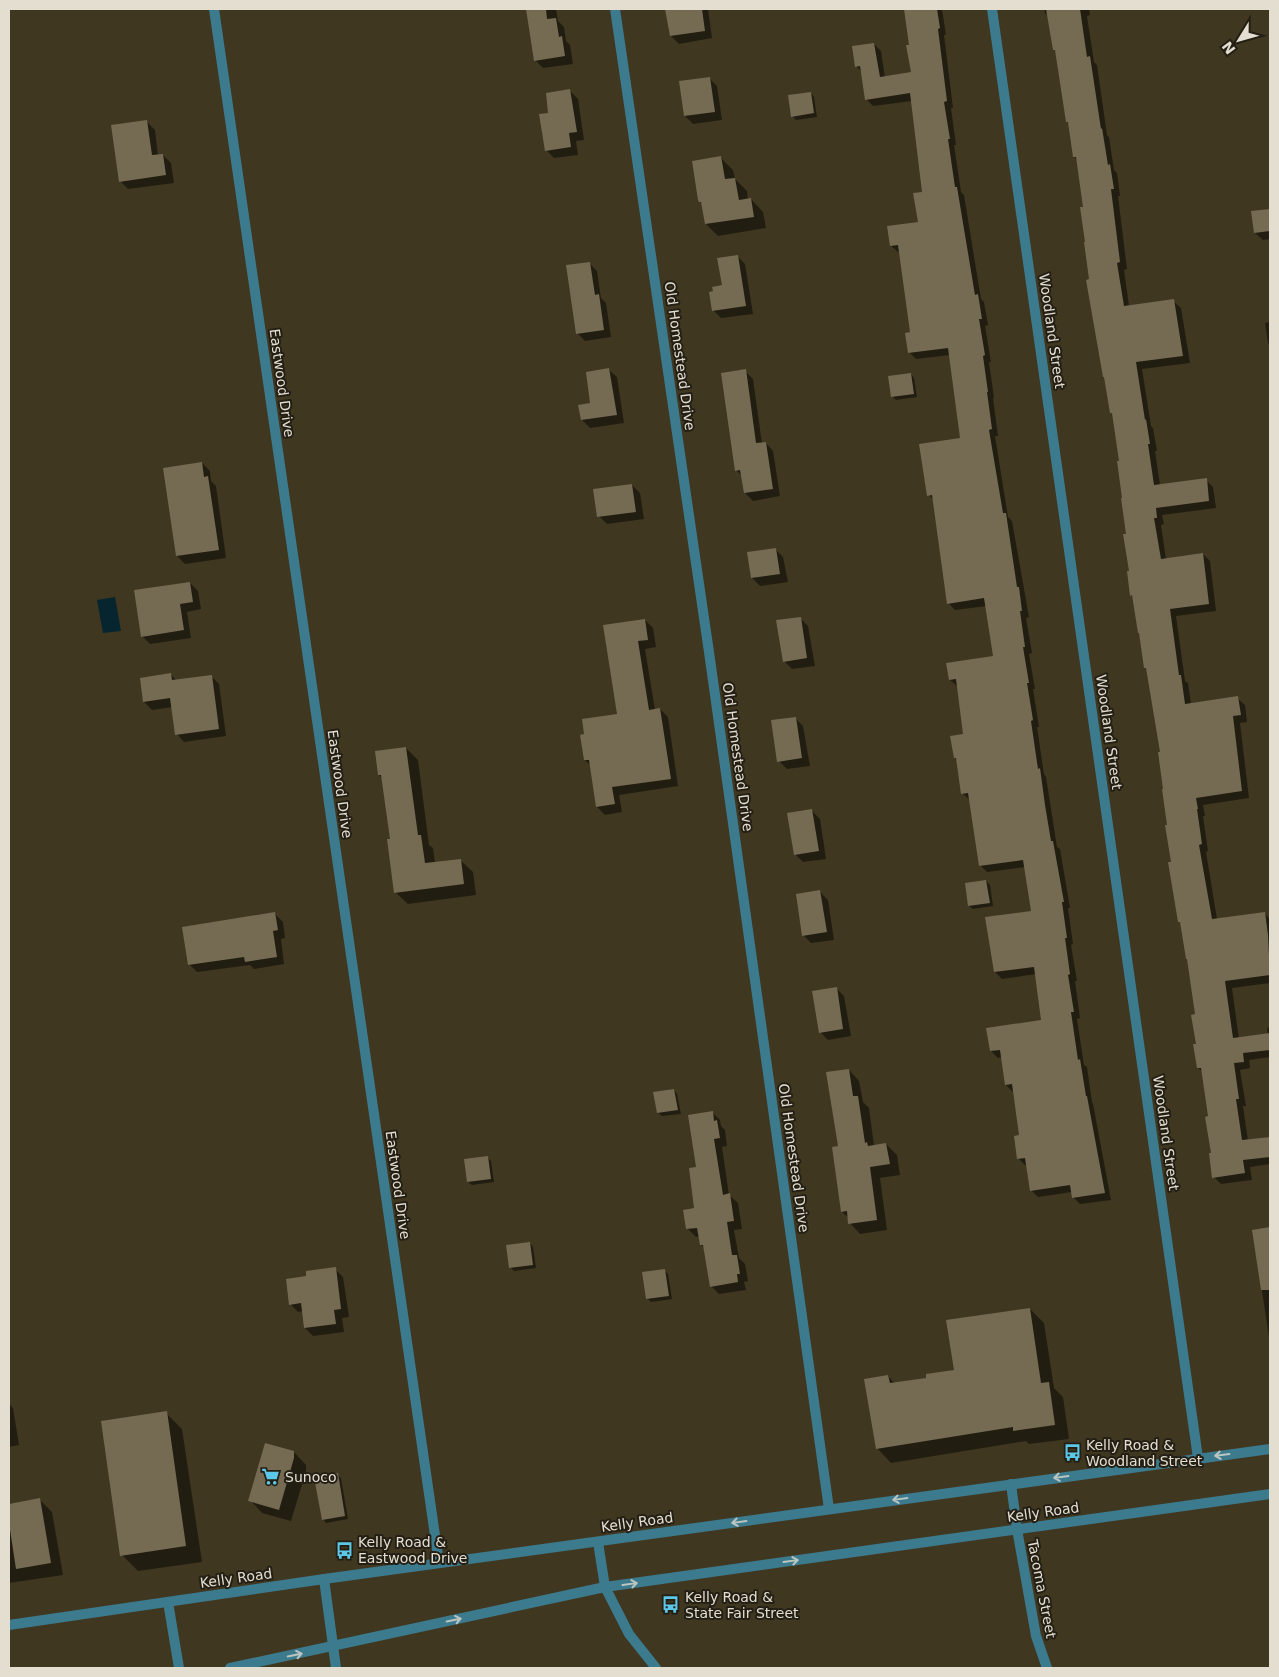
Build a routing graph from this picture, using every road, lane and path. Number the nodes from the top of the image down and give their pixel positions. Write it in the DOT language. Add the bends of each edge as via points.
graph roads {
  1 [pos="214,9"];
  2 [pos="615,9"];
  3 [pos="992,9"];
  4 [pos="1270,1448"];
  5 [pos="1198,1458"];
  6 [pos="1011,1484"];
  7 [pos="1270,1494"];
  8 [pos="829,1509"];
  9 [pos="1017,1529"];
  10 [pos="598,1542"];
  11 [pos="439,1564"];
  12 [pos="324,1579"];
  13 [pos="605,1587"];
  14 [pos="168,1602"];
  15 [pos="9,1625"];
  16 [pos="332,1647"];
  17 [pos="178,1668"];
  18 [pos="230,1668"];
  19 [pos="336,1668"];
  20 [pos="656,1668"];
  21 [pos="1047,1668"];
  1 -- 11 [label="street, Eastwood Drive"];
  2 -- 8 [label="street, Old Homestead Drive"];
  3 -- 5 [label="street, Woodland Street"];
  4 -- 5 [label="street, Kelly Road, one-way"];
  5 -- 6 [label="street, Kelly Road, one-way"];
  6 -- 8 [label="street, Kelly Road, one-way"];
  6 -- 9 [label="street, Tacoma Street"];
  7 -- 9 [label="street, Kelly Road"];
  8 -- 10 [label="street, Kelly Road, one-way"];
  13 -- 9 [label="street, Kelly Road, one-way"];
  9 -- 21 [label="street, Tacoma Street" via="1036,1636"];
  10 -- 11 [label="street, Kelly Road"];
  10 -- 13 [label="street"];
  11 -- 12 [label="street, Kelly Road"];
  12 -- 14 [label="street, Kelly Road"];
  12 -- 16 [label="street"];
  16 -- 13 [label="street, Kelly Road, one-way"];
  13 -- 20 [label="street" via="629,1634"];
  14 -- 15 [label="street, Kelly Road"];
  14 -- 17 [label="street"];
  18 -- 16 [label="street, Kelly Road, one-way"];
  16 -- 19 [label="street"];
}
